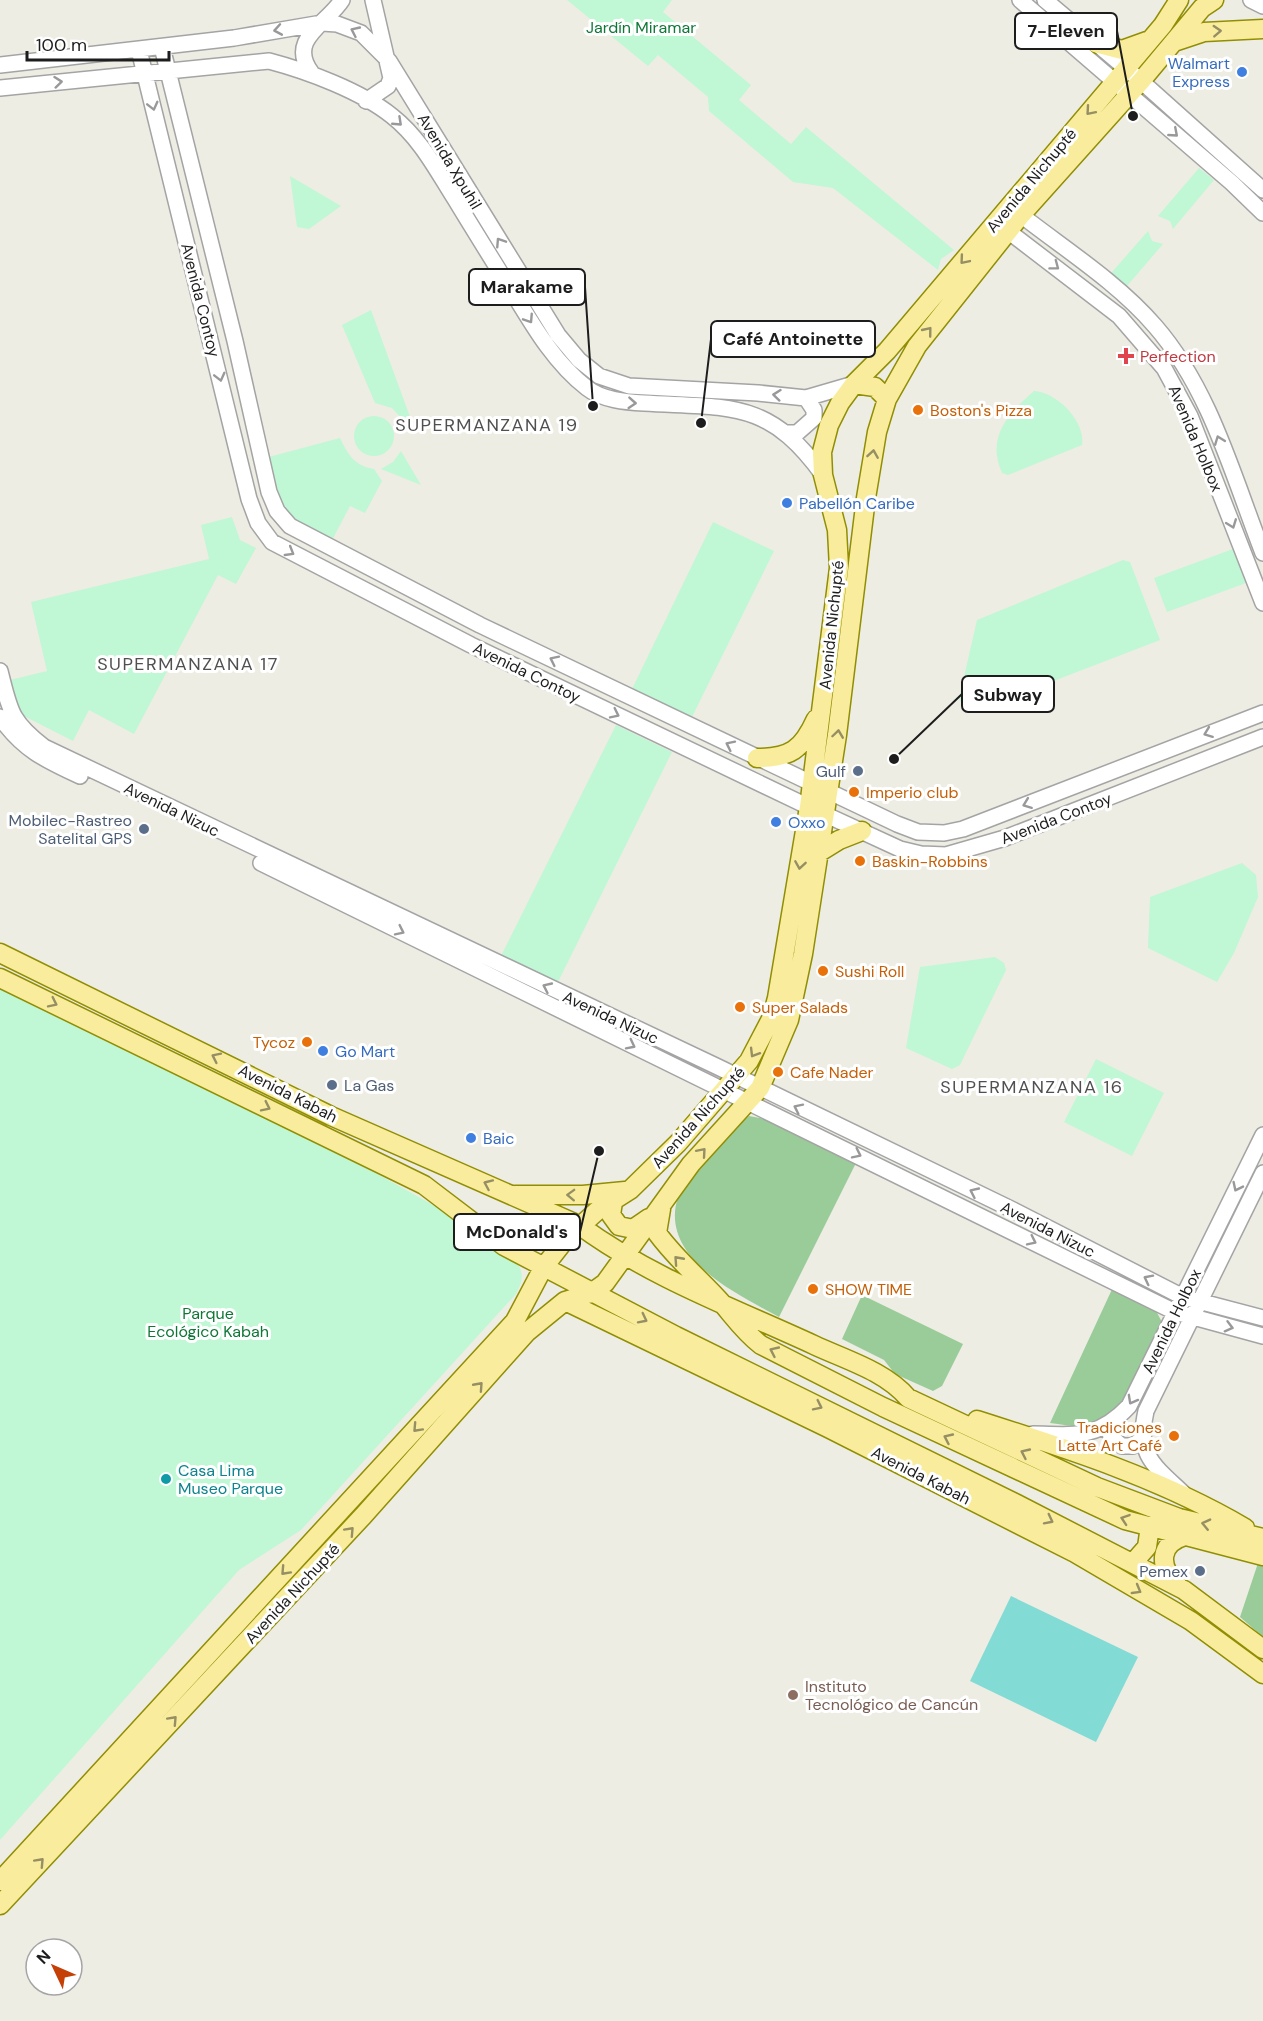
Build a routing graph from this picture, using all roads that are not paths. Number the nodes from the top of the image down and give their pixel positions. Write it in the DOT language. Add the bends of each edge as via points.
graph roads {
  1 [pos="342,0"];
  2 [pos="373,0"];
  3 [pos="1020,0"];
  4 [pos="1045,0"];
  5 [pos="1163,0"];
  6 [pos="1179,0"];
  7 [pos="1214,0"];
  8 [pos="1251,0"];
  9 [pos="1263,6"];
  10 [pos="322,23"];
  11 [pos="1163,25"];
  12 [pos="1263,29"];
  13 [pos="1149,40"];
  14 [pos="1173,42"];
  15 [pos="1095,43"];
  16 [pos="162,47"];
  17 [pos="139,50"];
  18 [pos="389,62"];
  19 [pos="0,65"];
  20 [pos="168,71"];
  21 [pos="311,72"];
  22 [pos="146,74"];
  23 [pos="1121,74"];
  24 [pos="1136,87"];
  25 [pos="0,88"];
  26 [pos="366,101"];
  27 [pos="1263,190"];
  28 [pos="1263,213"];
  29 [pos="1021,215"];
  30 [pos="1008,231"];
  31 [pos="887,351"];
  32 [pos="904,364"];
  33 [pos="854,384"];
  34 [pos="806,398"];
  35 [pos="887,399"];
  36 [pos="786,432"];
  37 [pos="823,475"];
  38 [pos="865,510"];
  39 [pos="834,515"];
  40 [pos="1263,553"];
  41 [pos="1263,603"];
  42 [pos="0,671"];
  43 [pos="822,707"];
  44 [pos="1263,713"];
  45 [pos="0,717"];
  46 [pos="1263,737"];
  47 [pos="757,758"];
  48 [pos="1087,781"];
  49 [pos="820,788"];
  50 [pos="153,804"];
  51 [pos="1097,804"];
  52 [pos="817,811"];
  53 [pos="862,831"];
  54 [pos="819,853"];
  55 [pos="0,946"];
  56 [pos="795,952"];
  57 [pos="0,953"];
  58 [pos="34,969"];
  59 [pos="0,978"];
  60 [pos="737,1077"];
  61 [pos="760,1088"];
  62 [pos="724,1092"];
  63 [pos="747,1103"];
  64 [pos="1263,1135"];
  65 [pos="1263,1173"];
  66 [pos="946,1179"];
  67 [pos="630,1190"];
  68 [pos="938,1194"];
  69 [pos="512,1195"];
  70 [pos="665,1197"];
  71 [pos="613,1202"];
  72 [pos="652,1215"];
  73 [pos="579,1225"];
  74 [pos="625,1256"];
  75 [pos="543,1268"];
  76 [pos="591,1293"];
  77 [pos="1183,1297"];
  78 [pos="565,1301"];
  79 [pos="720,1301"];
  80 [pos="1200,1302"];
  81 [pos="1175,1312"];
  82 [pos="1192,1317"];
  83 [pos="1263,1318"];
  84 [pos="521,1327"];
  85 [pos="676,1336"];
  86 [pos="1263,1336"];
  87 [pos="704,1368"];
  88 [pos="908,1398"];
  89 [pos="1107,1426"];
  90 [pos="1025,1434"];
  91 [pos="1142,1439"];
  92 [pos="1185,1495"];
  93 [pos="975,1502"];
  94 [pos="1017,1504"];
  95 [pos="1150,1526"];
  96 [pos="1185,1536"];
  97 [pos="1261,1537"];
  98 [pos="1263,1556"];
  99 [pos="1133,1563"];
  100 [pos="1184,1590"];
  101 [pos="1218,1615"];
  102 [pos="1263,1649"];
  103 [pos="1237,1655"];
  104 [pos="1263,1674"];
  105 [pos="105,1781"];
  106 [pos="0,1881"];
  107 [pos="0,1905"];
  1 -- 10 [label="street"];
  2 -- 18 [label="street"];
  3 -- 23 [label="street"];
  4 -- 15 [label="street"];
  5 -- 11 [label="main road"];
  6 -- 11 [label="main road, Avenida Nichupté"];
  7 -- 14 [label="main road, Avenida Nichupté"];
  8 -- 9 [label="street"];
  10 -- 16 [label="street, Avenida Xpuhil, one-way"];
  18 -- 10 [label="street, Avenida Xpuhil, one-way" via="361,33"];
  10 -- 21 [label="street" via="303,48 304,62"];
  11 -- 13 [label="main road, Avenida Nichupté"];
  14 -- 12 [label="main road, one-way" via="1204,32"];
  13 -- 15 [label="main road" via="1122,50"];
  13 -- 23 [label="main road, Avenida Nichupté"];
  14 -- 24 [label="main road, Avenida Nichupté"];
  15 -- 23 [label="street"];
  16 -- 17 [label="street, Avenida Xpuhil"];
  16 -- 20 [label="street, Avenida Contoy"];
  17 -- 19 [label="street, Avenida Xpuhil"];
  17 -- 22 [label="street, Avenida Contoy"];
  18 -- 26 [label="street" via="388,86"];
  34 -- 18 [label="street, Avenida Xpuhil, one-way" via="629,386 598,376 558,334"];
  20 -- 21 [label="street, Avenida Xpuhil" via="269,61"];
  20 -- 22 [label="street, Avenida Xpuhil"];
  47 -- 20 [label="street, Avenida Contoy, one-way" via="386,576 290,526 277,511 269,492 233,329"];
  21 -- 26 [label="street, Avenida Xpuhil"];
  25 -- 22 [label="street, Avenida Xpuhil, one-way"];
  22 -- 52 [label="street, Avenida Contoy, one-way" via="249,500 258,524 272,542 471,645"];
  23 -- 24 [label="street"];
  23 -- 31 [label="main road, Avenida Nichupté, one-way"];
  24 -- 27 [label="street"];
  24 -- 28 [label="street, one-way"];
  24 -- 29 [label="main road, Avenida Nichupté"];
  26 -- 36 [label="street, Avenida Xpuhil, one-way" via="392,115 420,143 531,323 563,367 590,390 622,402 752,413"];
  29 -- 30 [label="main road, Avenida Nichupté"];
  40 -- 29 [label="street, Avenida Holbox, one-way" via="1207,408 1177,353 1129,299"];
  32 -- 30 [label="main road, Avenida Nichupté, one-way"];
  30 -- 41 [label="street, Avenida Holbox, one-way" via="1119,316 1164,368 1190,416"];
  31 -- 32 [label="main road" via="894,362"];
  31 -- 33 [label="main road, Avenida Nichupté"];
  32 -- 35 [label="main road, Avenida Nichupté"];
  33 -- 34 [label="street, Avenida Xpuhil"];
  33 -- 35 [label="main road" via="875,387"];
  33 -- 37 [label="main road, Avenida Nichupté" via="825,437"];
  34 -- 36 [label="street" via="814,418 797,433"];
  38 -- 35 [label="main road, Avenida Nichupté, one-way" via="877,432"];
  36 -- 37 [label="street, Avenida Xpuhil"];
  37 -- 39 [label="main road, Avenida Nichupté"];
  38 -- 39 [label="main road" via="850,525"];
  49 -- 38 [label="main road, Avenida Nichupté, one-way"];
  39 -- 43 [label="main road, Avenida Nichupté" via="839,568"];
  42 -- 50 [label="street, Avenida Nizuc" via="10,711 21,730 44,747"];
  43 -- 47 [label="main road" via="808,737 798,748 782,756"];
  43 -- 49 [label="main road, Avenida Nichupté"];
  44 -- 48 [label="street, Avenida Contoy, one-way"];
  45 -- 50 [label="street, Avenida Nizuc" via="14,737 42,759"];
  46 -- 51 [label="street, Avenida Contoy"];
  47 -- 49 [label="street, Avenida Contoy"];
  48 -- 49 [label="street, Avenida Contoy, one-way" via="944,833 908,828"];
  48 -- 51 [label="street"];
  49 -- 52 [label="main road, Avenida Nichupté"];
  60 -- 50 [label="street, Avenida Nizuc, one-way"];
  50 -- 62 [label="street, Avenida Nizuc, one-way"];
  51 -- 53 [label="street, Avenida Contoy" via="946,855 900,849"];
  52 -- 53 [label="street, Avenida Contoy"];
  52 -- 54 [label="main road, Avenida Nichupté"];
  52 -- 56 [label="main road, Avenida Nichupté, one-way"];
  53 -- 54 [label="main road"];
  54 -- 56 [label="main road, Avenida Nichupté"];
  55 -- 58 [label="main road"];
  56 -- 60 [label="main road, Avenida Nichupté, one-way" via="761,1041"];
  56 -- 61 [label="main road, Avenida Nichupté" via="789,1020"];
  57 -- 58 [label="main road, Avenida Kabah"];
  69 -- 58 [label="main road, Avenida Kabah, one-way" via="331,1116"];
  59 -- 75 [label="main road, Avenida Kabah, one-way" via="424,1185 504,1246"];
  60 -- 61 [label="street, Avenida Nizuc"];
  60 -- 62 [label="main road, Avenida Nichupté"];
  61 -- 63 [label="main road, Avenida Nichupté"];
  66 -- 61 [label="street, Avenida Nizuc, one-way"];
  62 -- 63 [label="street, Avenida Nizuc"];
  62 -- 67 [label="main road, Avenida Nichupté"];
  63 -- 68 [label="street, Avenida Nizuc, one-way"];
  70 -- 63 [label="main road, Avenida Nichupté, one-way"];
  64 -- 77 [label="street, Avenida Holbox, one-way"];
  65 -- 80 [label="street, Avenida Holbox"];
  66 -- 68 [label="street"];
  77 -- 66 [label="street, Avenida Nizuc, one-way"];
  67 -- 69 [label="main road, one-way" via="583,1195"];
  67 -- 71 [label="main road, Avenida Nichupté"];
  68 -- 81 [label="street, Avenida Nizuc, one-way"];
  69 -- 73 [label="main road, Avenida Kabah"];
  70 -- 72 [label="main road, Avenida Nichupté"];
  79 -- 70 [label="main road, one-way" via="676,1259 657,1233"];
  71 -- 72 [label="main road" via="611,1215 625,1228 633,1229"];
  71 -- 73 [label="main road, Avenida Nichupté"];
  72 -- 74 [label="main road, Avenida Nichupté"];
  73 -- 74 [label="main road, Avenida Kabah"];
  73 -- 75 [label="main road, Avenida Nichupté"];
  74 -- 76 [label="main road, Avenida Nichupté" via="605,1283"];
  74 -- 79 [label="main road" via="677,1284"];
  75 -- 76 [label="main road, Avenida Kabah"];
  75 -- 84 [label="main road, Avenida Nichupté"];
  76 -- 78 [label="main road, Avenida Nichupté"];
  76 -- 85 [label="main road, Avenida Kabah, one-way"];
  77 -- 80 [label="street, Avenida Nizuc"];
  77 -- 81 [label="street, Avenida Holbox"];
  78 -- 84 [label="main road, Avenida Nichupté"];
  78 -- 87 [label="main road, Avenida Kabah"];
  79 -- 88 [label="main road" via="895,1383"];
  95 -- 79 [label="main road, one-way" via="1125,1520 1027,1475 761,1345 746,1334"];
  80 -- 82 [label="street, Avenida Holbox"];
  80 -- 83 [label="street, Avenida Nizuc"];
  81 -- 82 [label="street, Avenida Nizuc"];
  81 -- 89 [label="street, Avenida Holbox, one-way" via="1130,1406"];
  82 -- 86 [label="street, Avenida Nizuc, one-way"];
  82 -- 91 [label="street, Avenida Holbox" via="1146,1411"];
  84 -- 105 [label="main road, Avenida Nichupté"];
  85 -- 87 [label="main road"];
  85 -- 94 [label="main road, Avenida Kabah, one-way"];
  87 -- 93 [label="main road, Avenida Kabah"];
  88 -- 90 [label="main road"];
  97 -- 88 [label="main road, one-way" via="1179,1518 1097,1487"];
  89 -- 90 [label="street, Avenida Holbox" via="1079,1435"];
  89 -- 91 [label="street" via="1112,1438 1122,1446 1133,1446"];
  90 -- 92 [label="main road"];
  91 -- 92 [label="street" via="1152,1462"];
  92 -- 97 [label="main road"];
  93 -- 94 [label="main road"];
  93 -- 103 [label="main road, Avenida Kabah, one-way" via="1075,1553 1191,1621"];
  94 -- 99 [label="main road, Avenida Kabah, one-way"];
  95 -- 96 [label="main road"];
  95 -- 99 [label="main road" via="1147,1547"];
  96 -- 98 [label="main road"];
  96 -- 100 [label="main road" via="1173,1539 1164,1559 1168,1576"];
  99 -- 100 [label="main road, Avenida Kabah"];
  100 -- 101 [label="main road, Avenida Kabah"];
  101 -- 102 [label="main road, Avenida Kabah"];
  101 -- 103 [label="main road"];
  103 -- 104 [label="main road, Avenida Kabah"];
  105 -- 106 [label="main road, Avenida Nichupté"];
  107 -- 105 [label="main road, Avenida Nichupté, one-way"];
}
